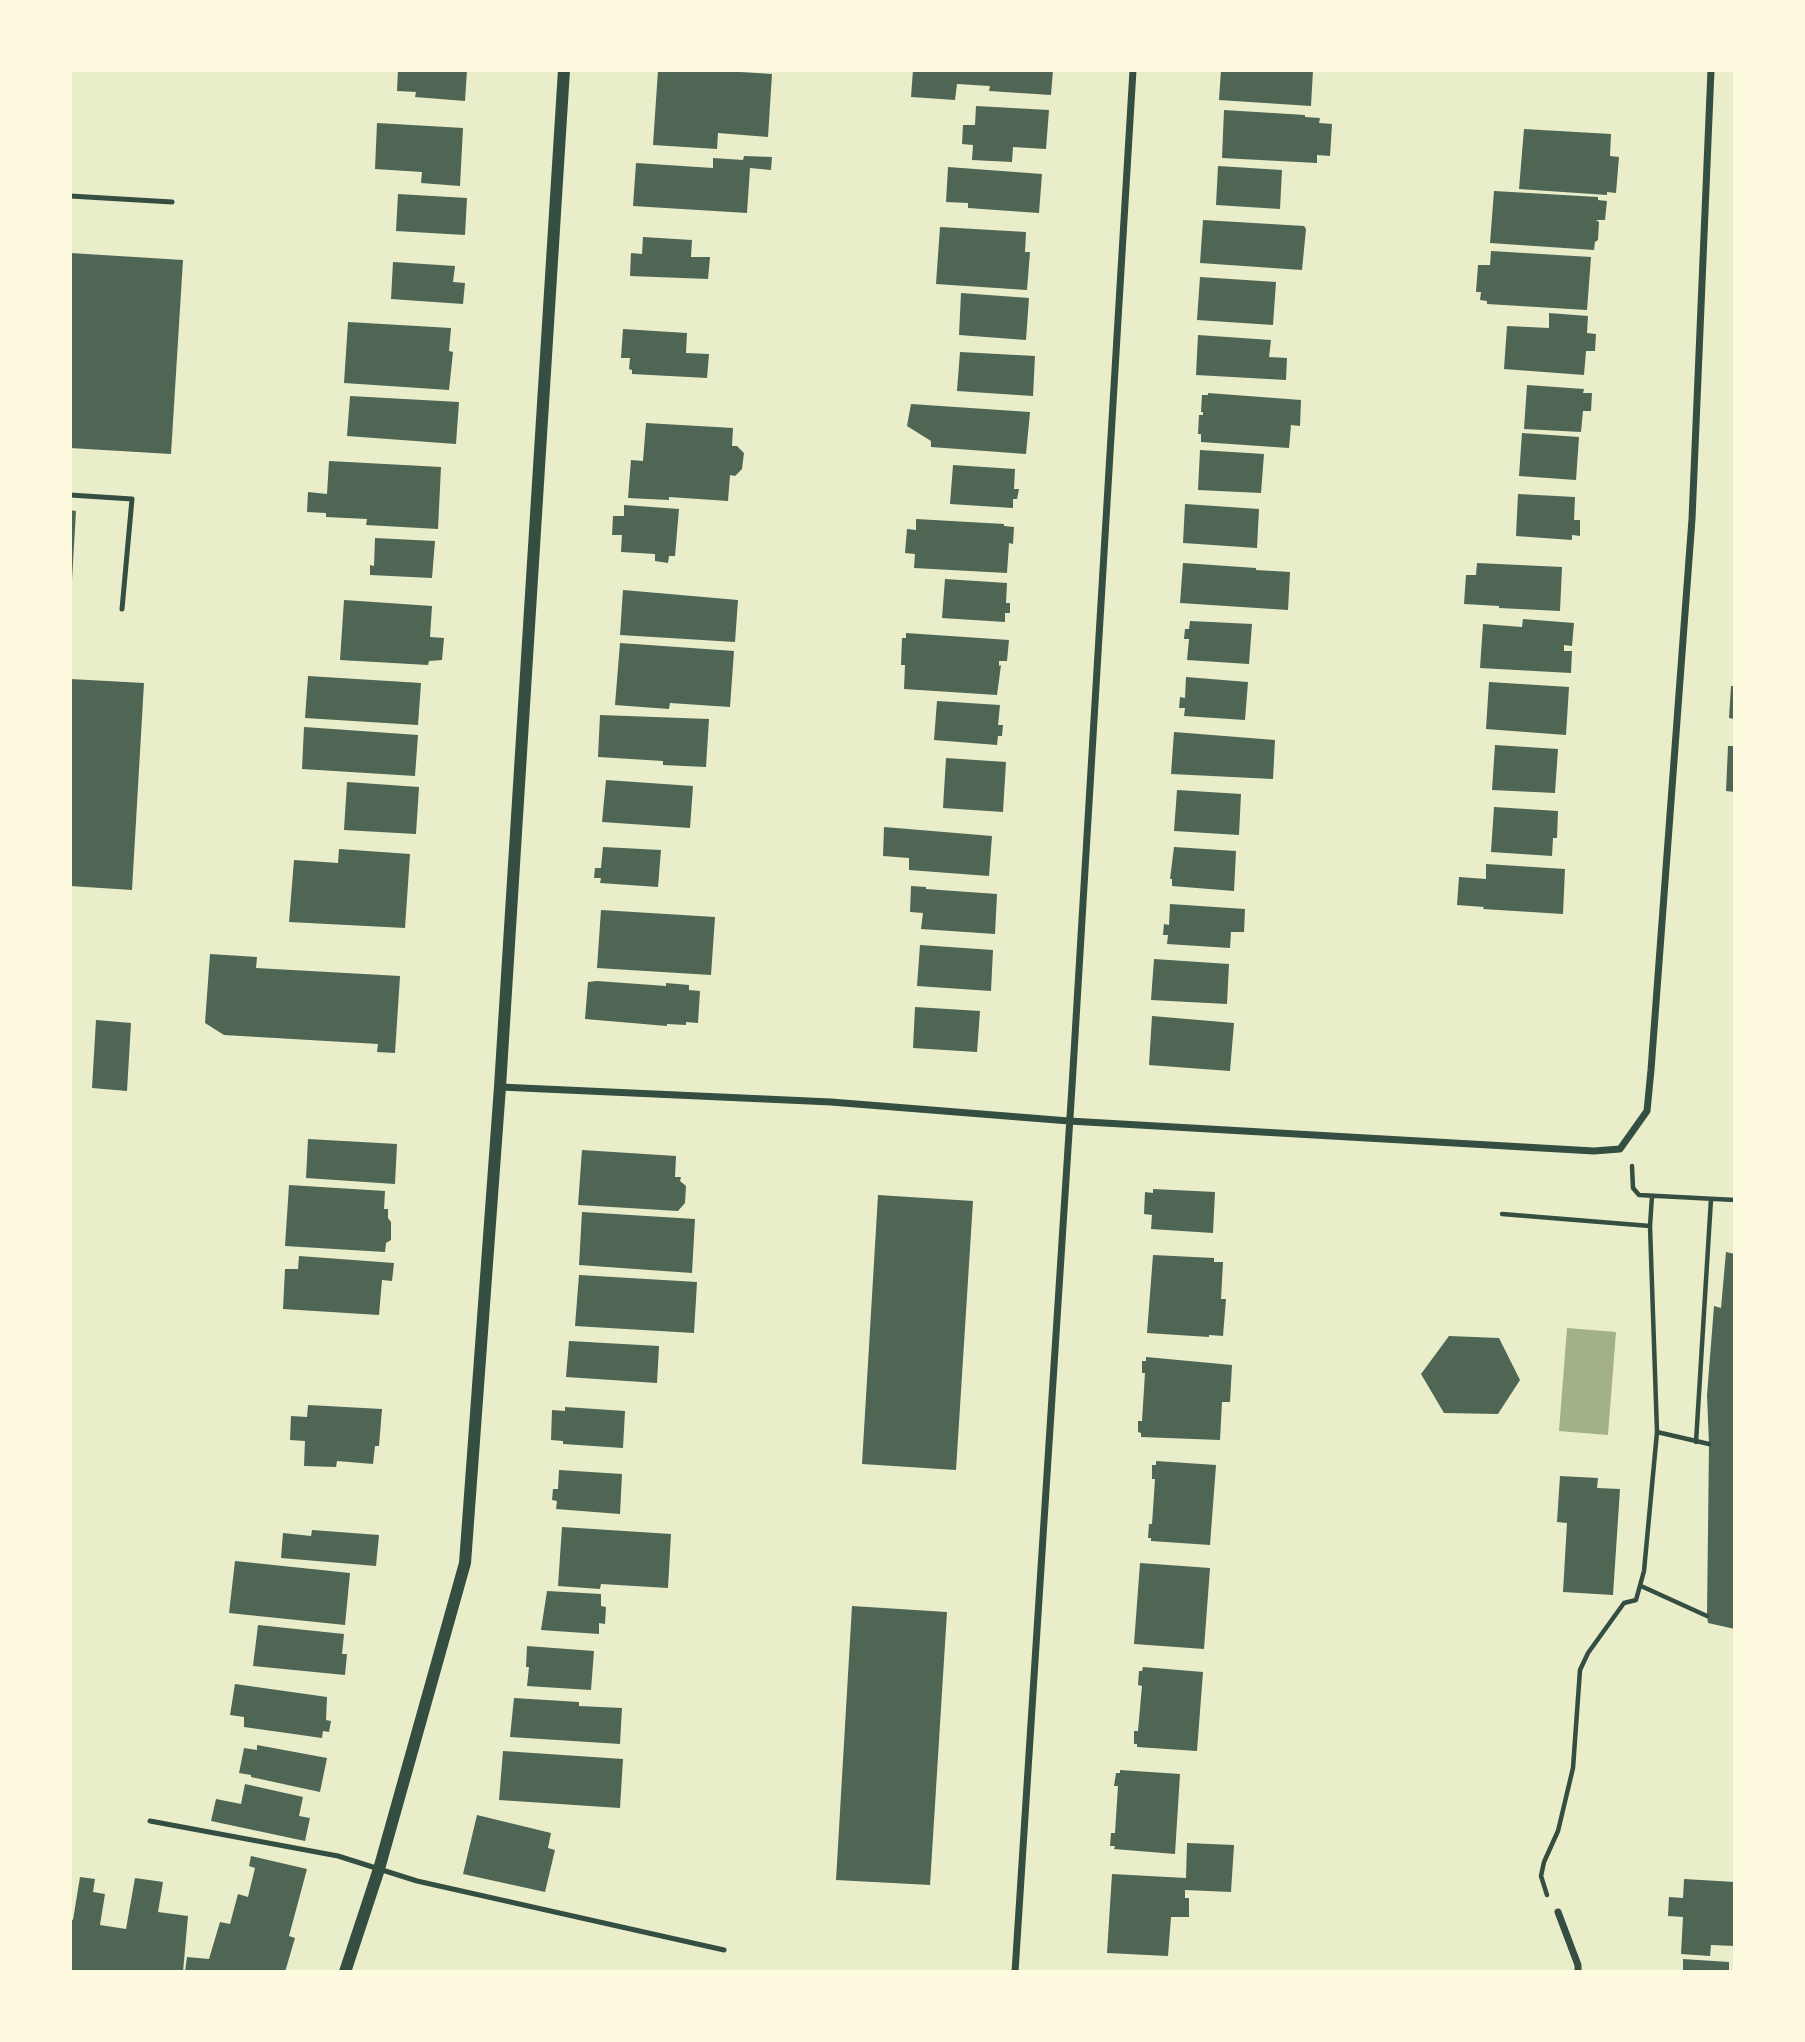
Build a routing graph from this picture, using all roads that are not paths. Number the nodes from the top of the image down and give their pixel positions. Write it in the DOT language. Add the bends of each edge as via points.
graph roads {
  1 [pos="564,70"];
  2 [pos="1133,70"];
  3 [pos="1711,70"];
  4 [pos="70,196"];
  5 [pos="172,202"];
  6 [pos="70,495"];
  7 [pos="122,609"];
  8 [pos="500,1087"];
  9 [pos="1069,1121"];
  10 [pos="150,1821"];
  11 [pos="379,1869"];
  12 [pos="1558,1912"];
  13 [pos="724,1950"];
  14 [pos="345,1972"];
  15 [pos="1015,1972"];
  16 [pos="1578,1972"];
  1 -- 8 [label="street"];
  2 -- 9 [label="street"];
  3 -- 9 [label="street" via="1692,519 1647,1111 1619,1149 1594,1151"];
  4 -- 5 [label="lane"];
  6 -- 7 [label="lane" via="132,499"];
  8 -- 9 [label="street" via="831,1102"];
  8 -- 11 [label="street" via="465,1563"];
  9 -- 15 [label="street"];
  10 -- 11 [label="lane" via="338,1856"];
  11 -- 13 [label="lane"];
  11 -- 14 [label="street"];
  12 -- 16 [label="street"];
}
